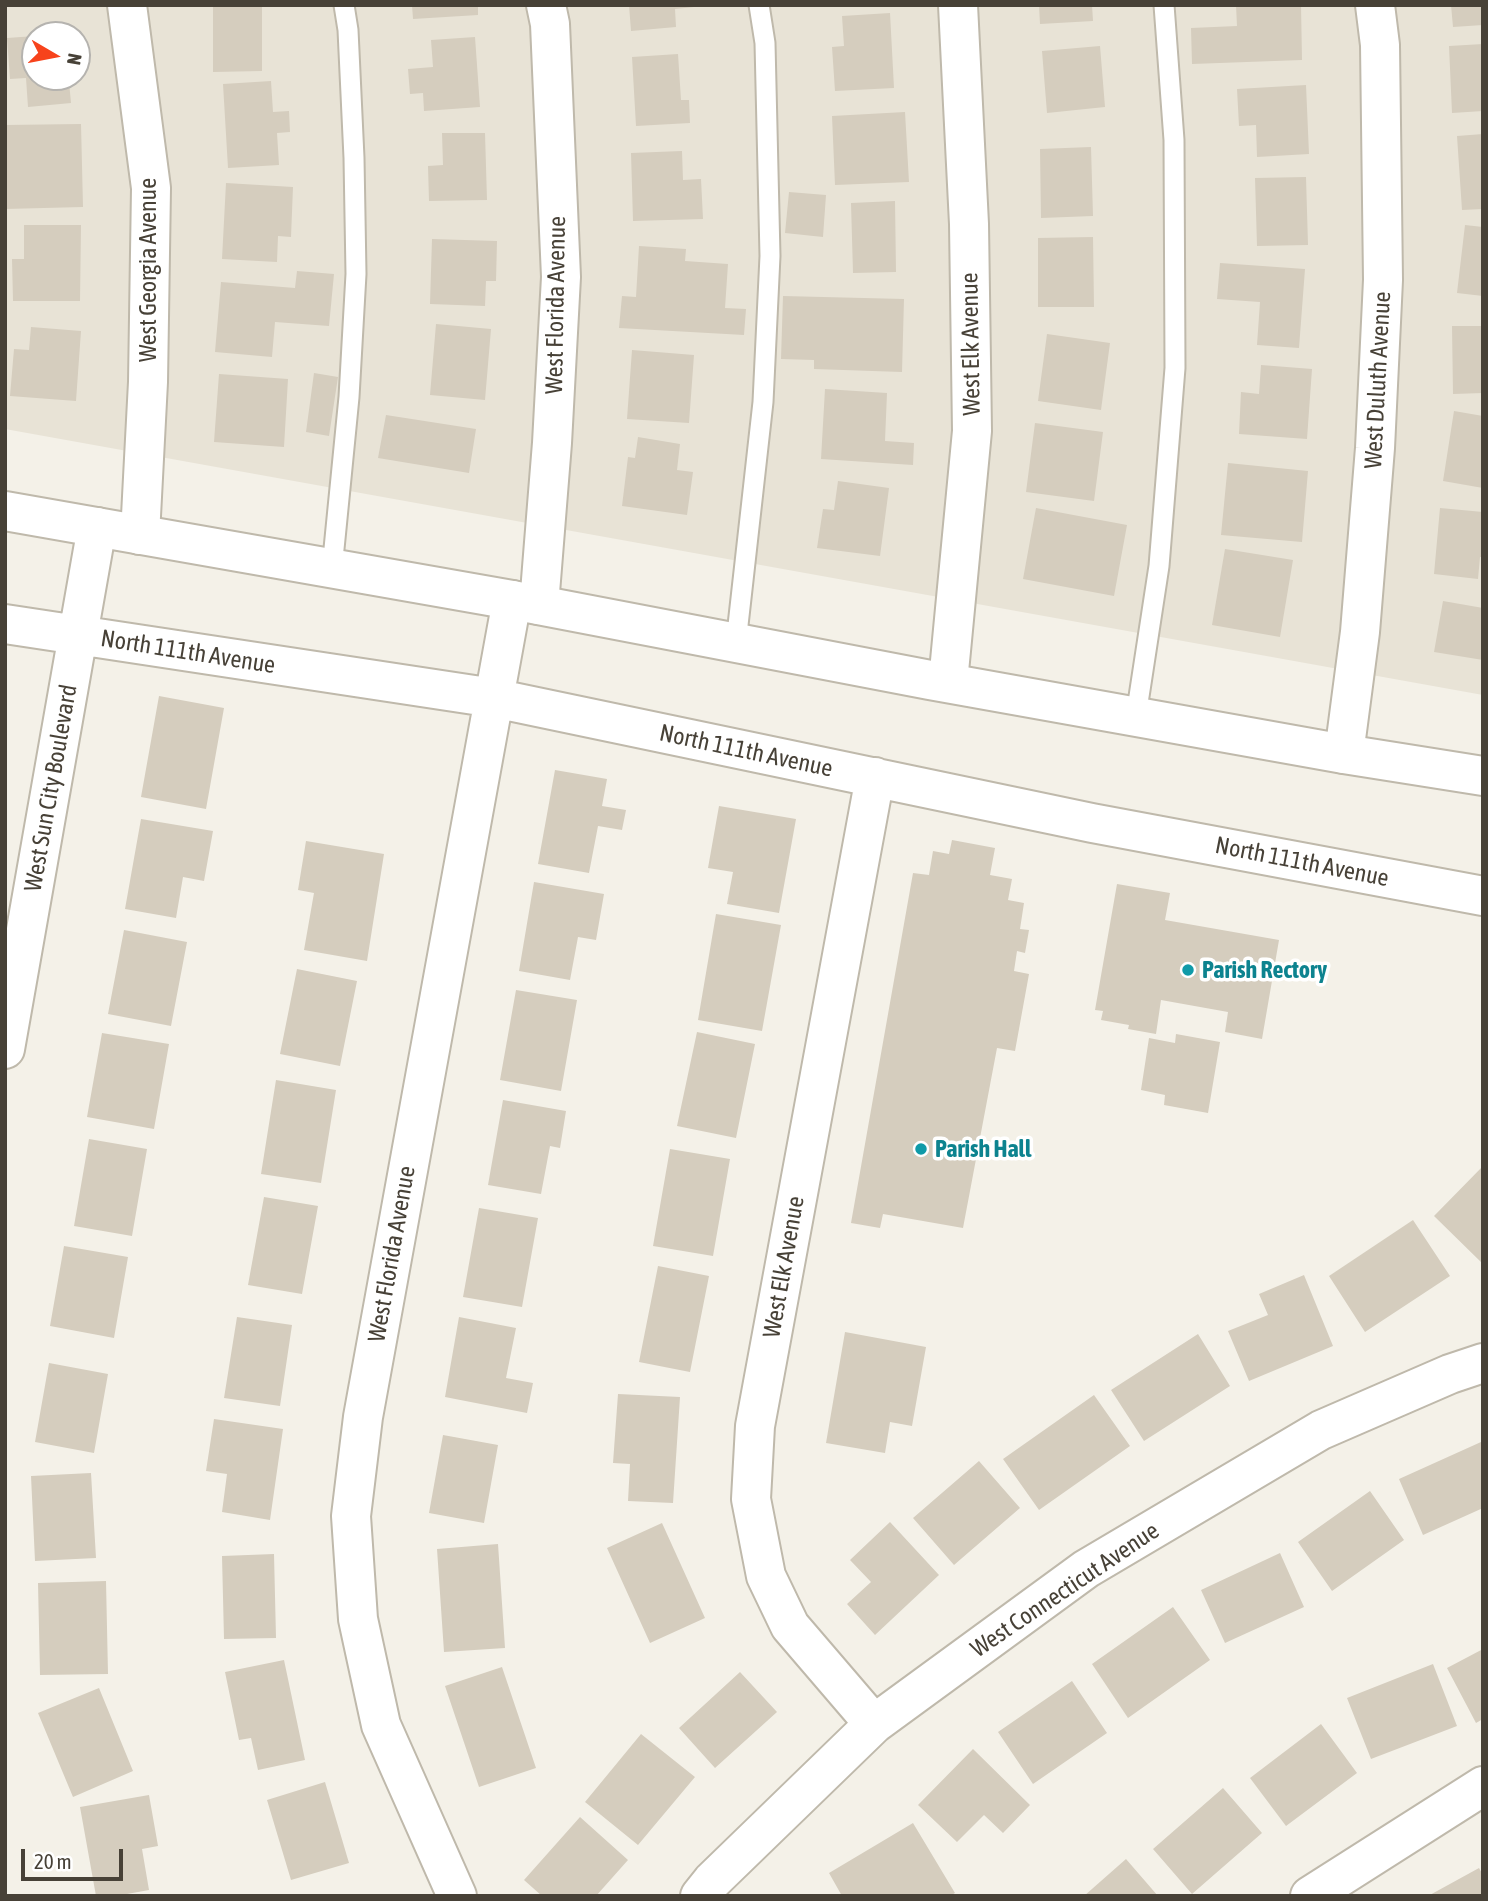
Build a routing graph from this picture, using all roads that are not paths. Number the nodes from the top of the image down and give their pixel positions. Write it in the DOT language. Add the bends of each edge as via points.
graph roads {
  1 [pos="127,5"];
  2 [pos="345,5"];
  3 [pos="546,5"];
  4 [pos="759,5"];
  5 [pos="958,5"];
  6 [pos="1164,5"];
  7 [pos="1375,5"];
  8 [pos="5,511"];
  9 [pos="97,527"];
  10 [pos="139,535"];
  11 [pos="332,569"];
  12 [pos="525,603"];
  13 [pos="5,624"];
  14 [pos="78,635"];
  15 [pos="736,643"];
  16 [pos="948,682"];
  17 [pos="494,698"];
  18 [pos="1136,716"];
  19 [pos="1345,754"];
  20 [pos="1483,776"];
  21 [pos="875,777"];
  22 [pos="1483,897"];
  23 [pos="5,1049"];
  24 [pos="1483,1363"];
  25 [pos="874,1724"];
  26 [pos="1483,1786"];
  27 [pos="457,1896"];
  28 [pos="699,1896"];
  29 [pos="1310,1896"];
  1 -- 10 [label="street, West Georgia Avenue" via="151,188 148,405"];
  2 -- 11 [label="lane" via="356,274"];
  3 -- 12 [label="street, West Florida Avenue" via="561,277 552,443"];
  4 -- 15 [label="lane" via="765,43 770,256 764,402"];
  5 -- 16 [label="street, West Elk Avenue" via="970,224 972,431"];
  6 -- 18 [label="lane" via="1174,140 1175,368 1159,566"];
  7 -- 19 [label="street, West Duluth Avenue" via="1380,46 1383,280 1375,448"];
  8 -- 9 [label="street"];
  9 -- 10 [label="street"];
  9 -- 14 [label="street, West Sun City Boulevard"];
  10 -- 11 [label="street"];
  11 -- 12 [label="street"];
  12 -- 15 [label="street"];
  12 -- 17 [label="street, West Florida Avenue"];
  13 -- 14 [label="street, North 111th Avenue"];
  14 -- 17 [label="street, North 111th Avenue"];
  14 -- 23 [label="street, West Sun City Boulevard"];
  15 -- 16 [label="street"];
  16 -- 18 [label="street"];
  17 -- 21 [label="street, North 111th Avenue"];
  17 -- 27 [label="street, West Florida Avenue" via="363,1417 351,1516 358,1619 380,1725"];
  18 -- 19 [label="street"];
  19 -- 20 [label="street"];
  21 -- 22 [label="street, North 111th Avenue"];
  21 -- 25 [label="street, West Elk Avenue" via="755,1426 751,1499 766,1576 790,1626"];
  24 -- 25 [label="street, West Connecticut Avenue" via="1321,1430 1190,1507 1086,1569"];
  25 -- 28 [label="street, West Connecticut Avenue"];
  26 -- 29 [label="street"];
}
